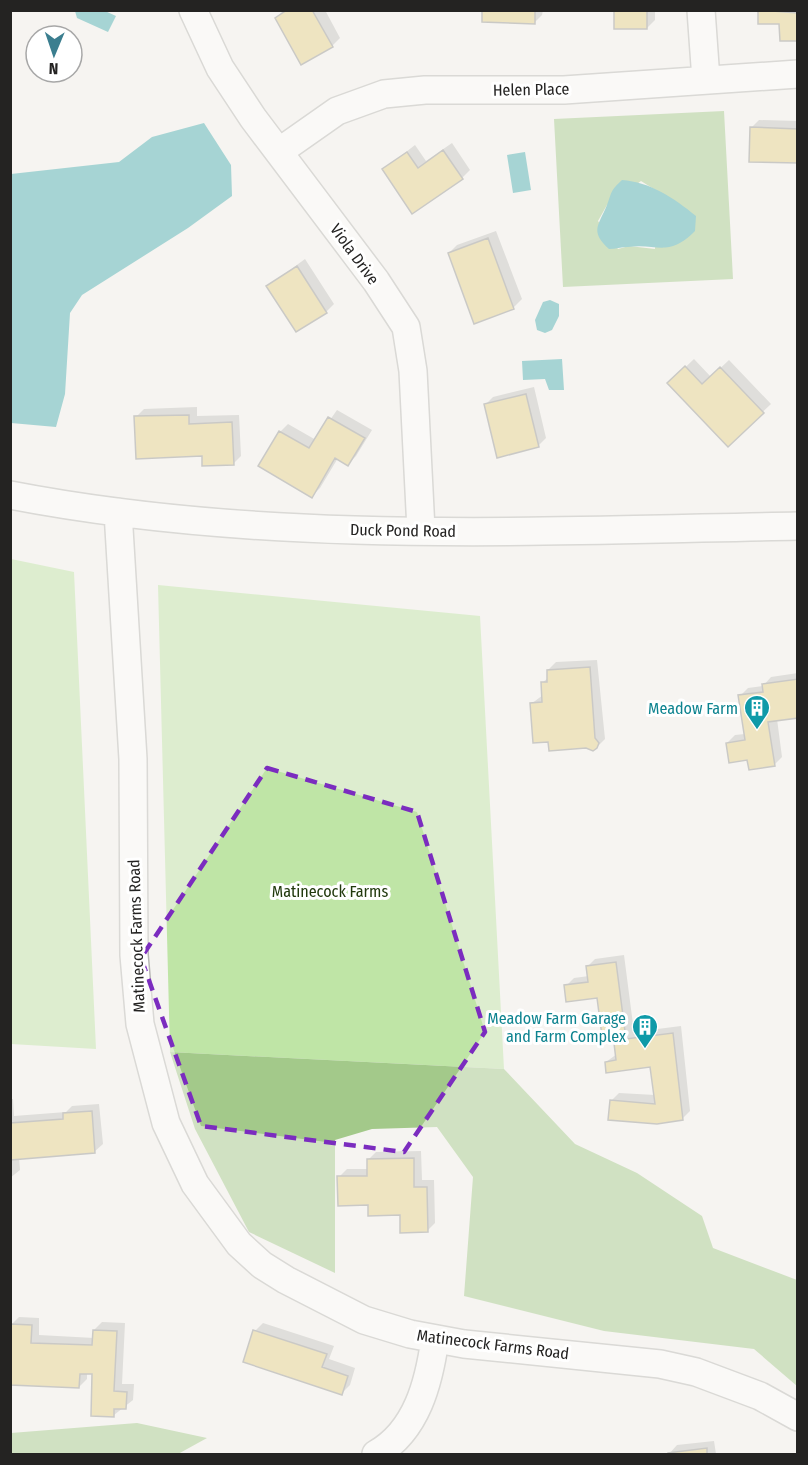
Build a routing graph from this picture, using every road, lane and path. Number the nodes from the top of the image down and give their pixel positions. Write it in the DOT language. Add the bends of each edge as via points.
graph roads {
  1 [pos="193,10"];
  2 [pos="701,10"];
  3 [pos="798,74"];
  4 [pos="705,80"];
  5 [pos="280,151"];
  6 [pos="10,495"];
  7 [pos="118,512"];
  8 [pos="798,526"];
  9 [pos="421,530"];
  10 [pos="435,1339"];
  11 [pos="798,1417"];
  12 [pos="376,1455"];
  1 -- 5 [label="street, Viola Drive" via="220,68"];
  2 -- 4 [label="street"];
  3 -- 4 [label="street, Helen Place"];
  4 -- 5 [label="street, Helen Place" via="564,90 426,90 384,94 337,111"];
  5 -- 9 [label="street, Viola Drive" via="406,327 413,371"];
  6 -- 7 [label="street, Duck Pond Road"];
  7 -- 9 [label="street, Duck Pond Road" via="271,528"];
  7 -- 10 [label="street, Matinecock Farms Road" via="133,759 136,978 140,1024 166,1123 195,1184 239,1244 262,1265 364,1320"];
  8 -- 9 [label="street, Duck Pond Road"];
  10 -- 11 [label="street, Matinecock Farms Road" via="660,1364 696,1372 760,1396"];
  10 -- 12 [label="street" via="430,1375 418,1407 402,1432"];
}
